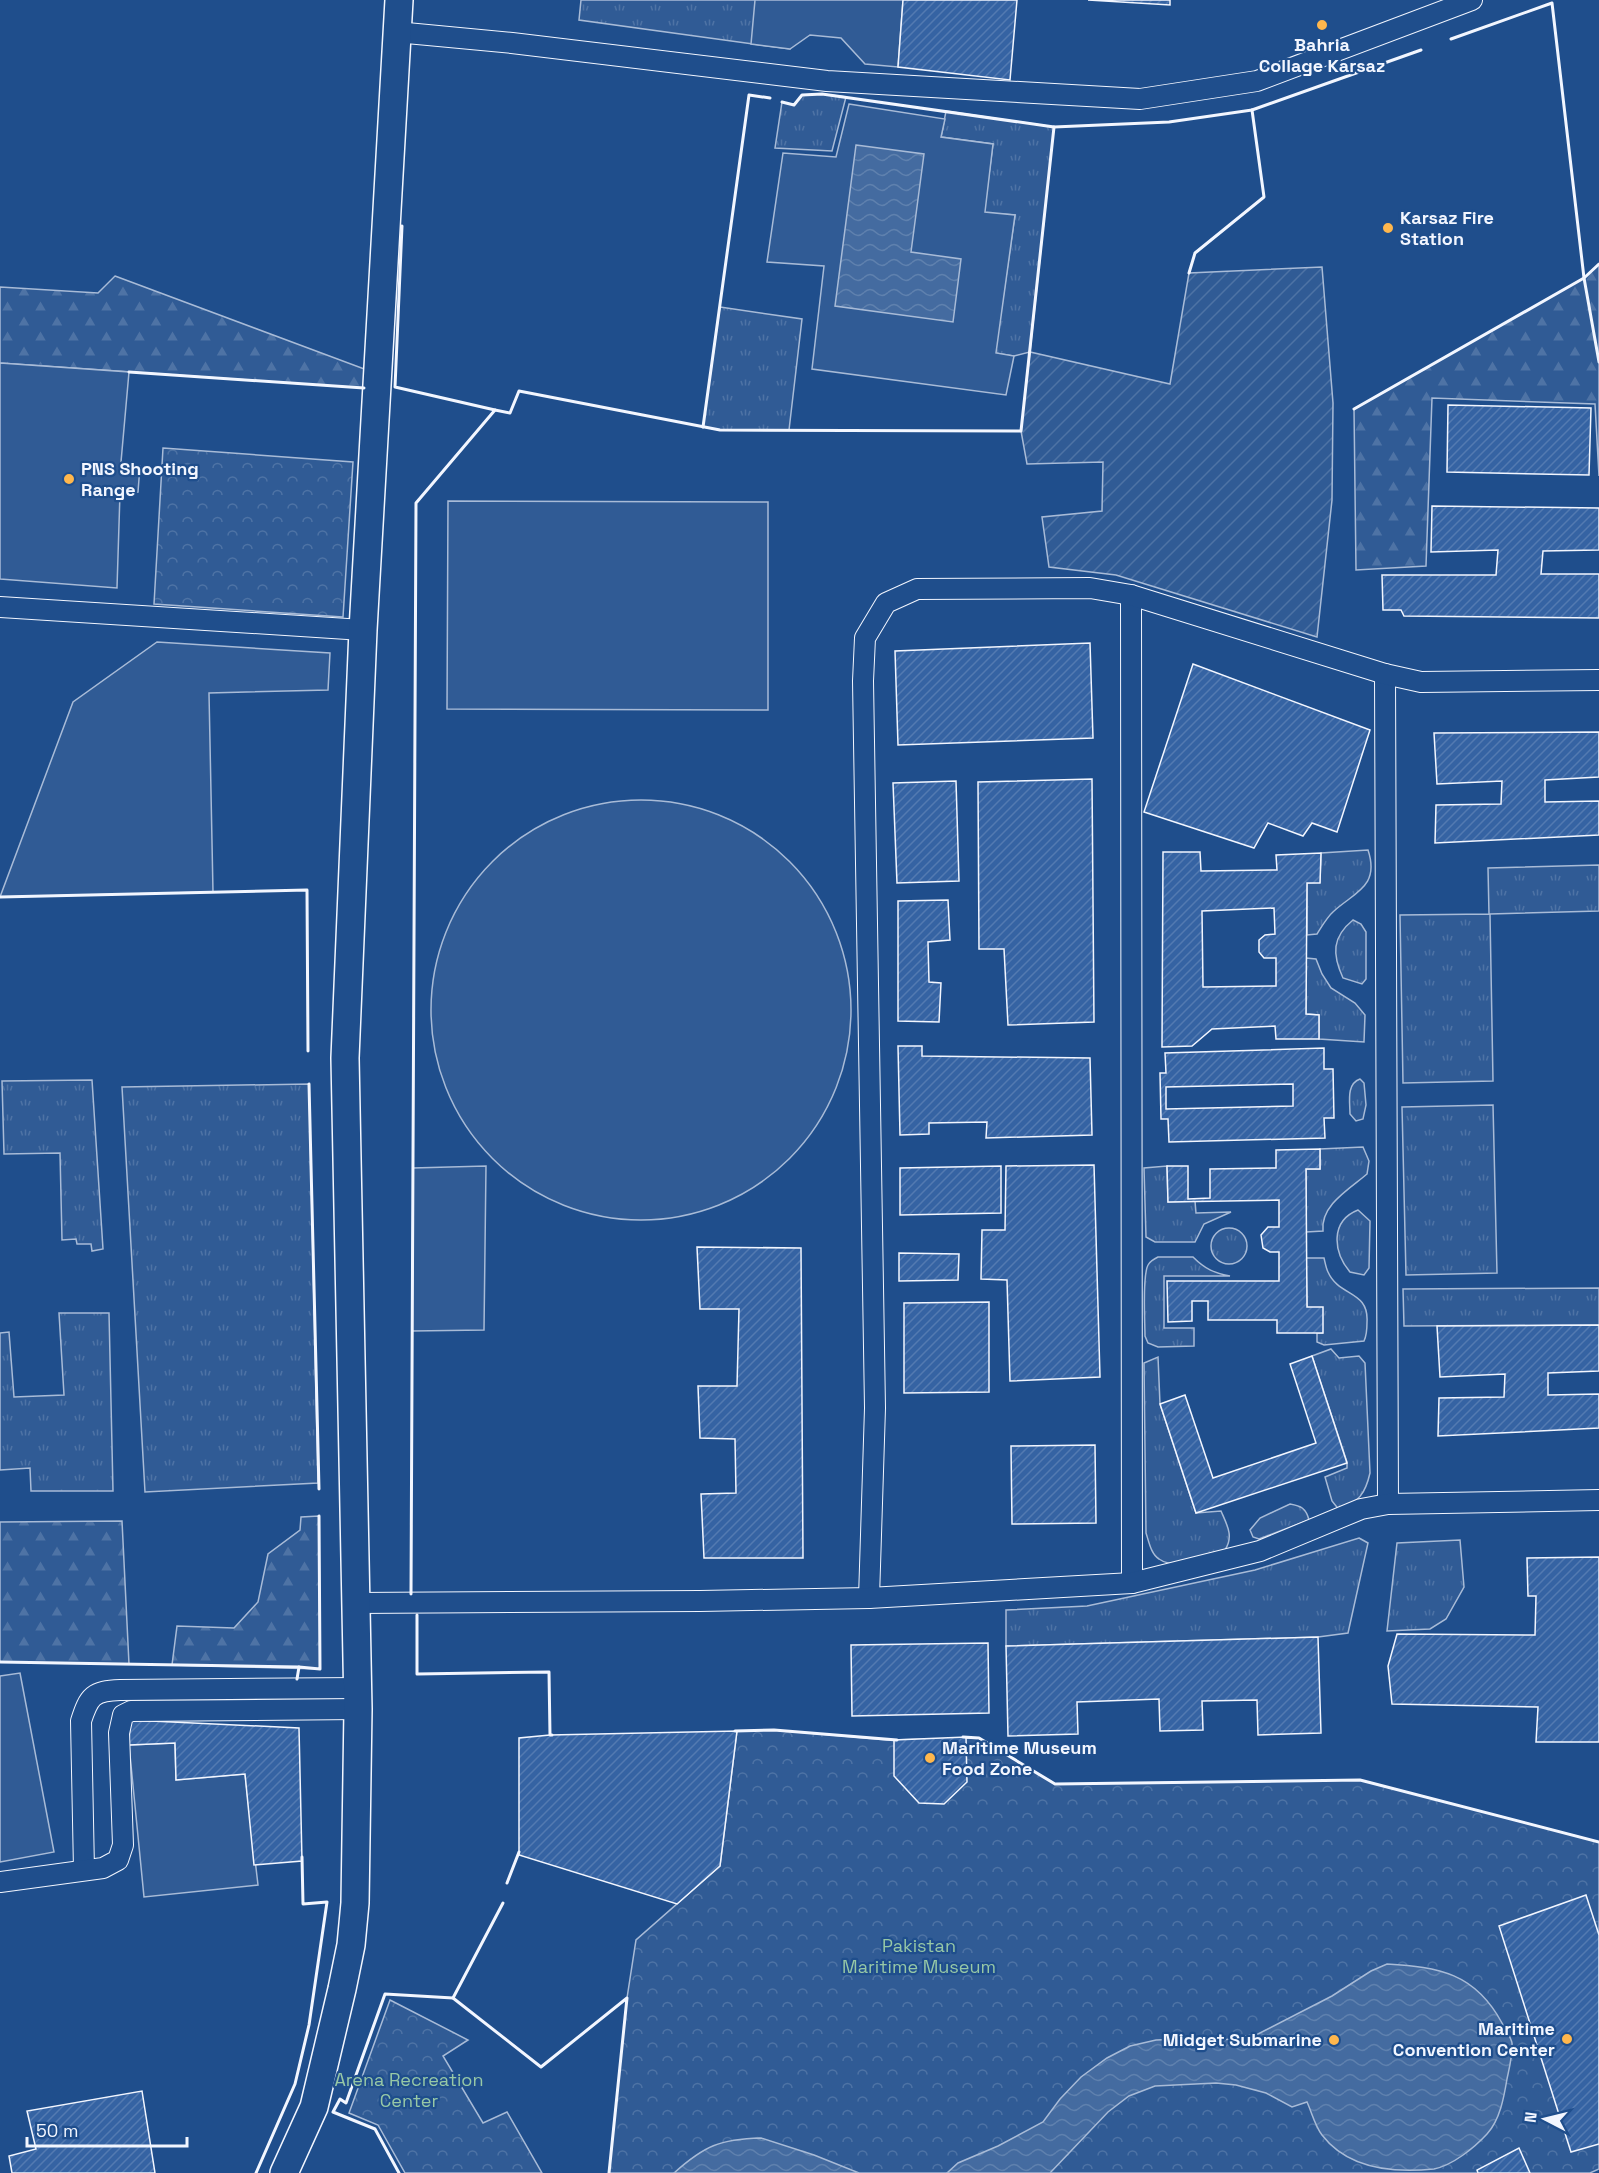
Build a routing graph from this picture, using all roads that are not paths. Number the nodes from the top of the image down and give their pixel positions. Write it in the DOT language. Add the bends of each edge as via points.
graph roads {
  1 [pos="399,0"];
  2 [pos="1472,0"];
  3 [pos="396,32"];
  4 [pos="1131,595"];
  5 [pos="0,608"];
  6 [pos="363,630"];
  7 [pos="1385,674"];
  8 [pos="1599,681"];
  9 [pos="1599,1500"];
  10 [pos="1388,1504"];
  11 [pos="1132,1583"];
  12 [pos="869,1598"];
  13 [pos="356,1604"];
  14 [pos="358,1699"];
  15 [pos="84,1870"];
  16 [pos="0,1882"];
  17 [pos="284,2173"];
  1 -- 3 [label="street"];
  2 -- 3 [label="street" via="1257,81 1140,99 827,81"];
  3 -- 6 [label="street"];
  4 -- 7 [label="street"];
  4 -- 11 [label="street"];
  4 -- 12 [label="street" via="1090,588 917,589 886,603 865,638 875,1408"];
  5 -- 6 [label="street"];
  6 -- 13 [label="street" via="345,1058"];
  7 -- 8 [label="street" via="1421,682"];
  7 -- 10 [label="street"];
  9 -- 10 [label="street"];
  10 -- 11 [label="street" via="1361,1509 1260,1551"];
  11 -- 12 [label="street"];
  12 -- 13 [label="street"];
  13 -- 14 [label="street"];
  14 -- 15 [label="street" via="123,1714 119,1733 123,1845 118,1860 103,1868"];
  14 -- 15 [label="street" via="120,1690 92,1695 81,1721"];
  14 -- 17 [label="street" via="351,1946 314,2107"];
  15 -- 16 [label="street"];
}
